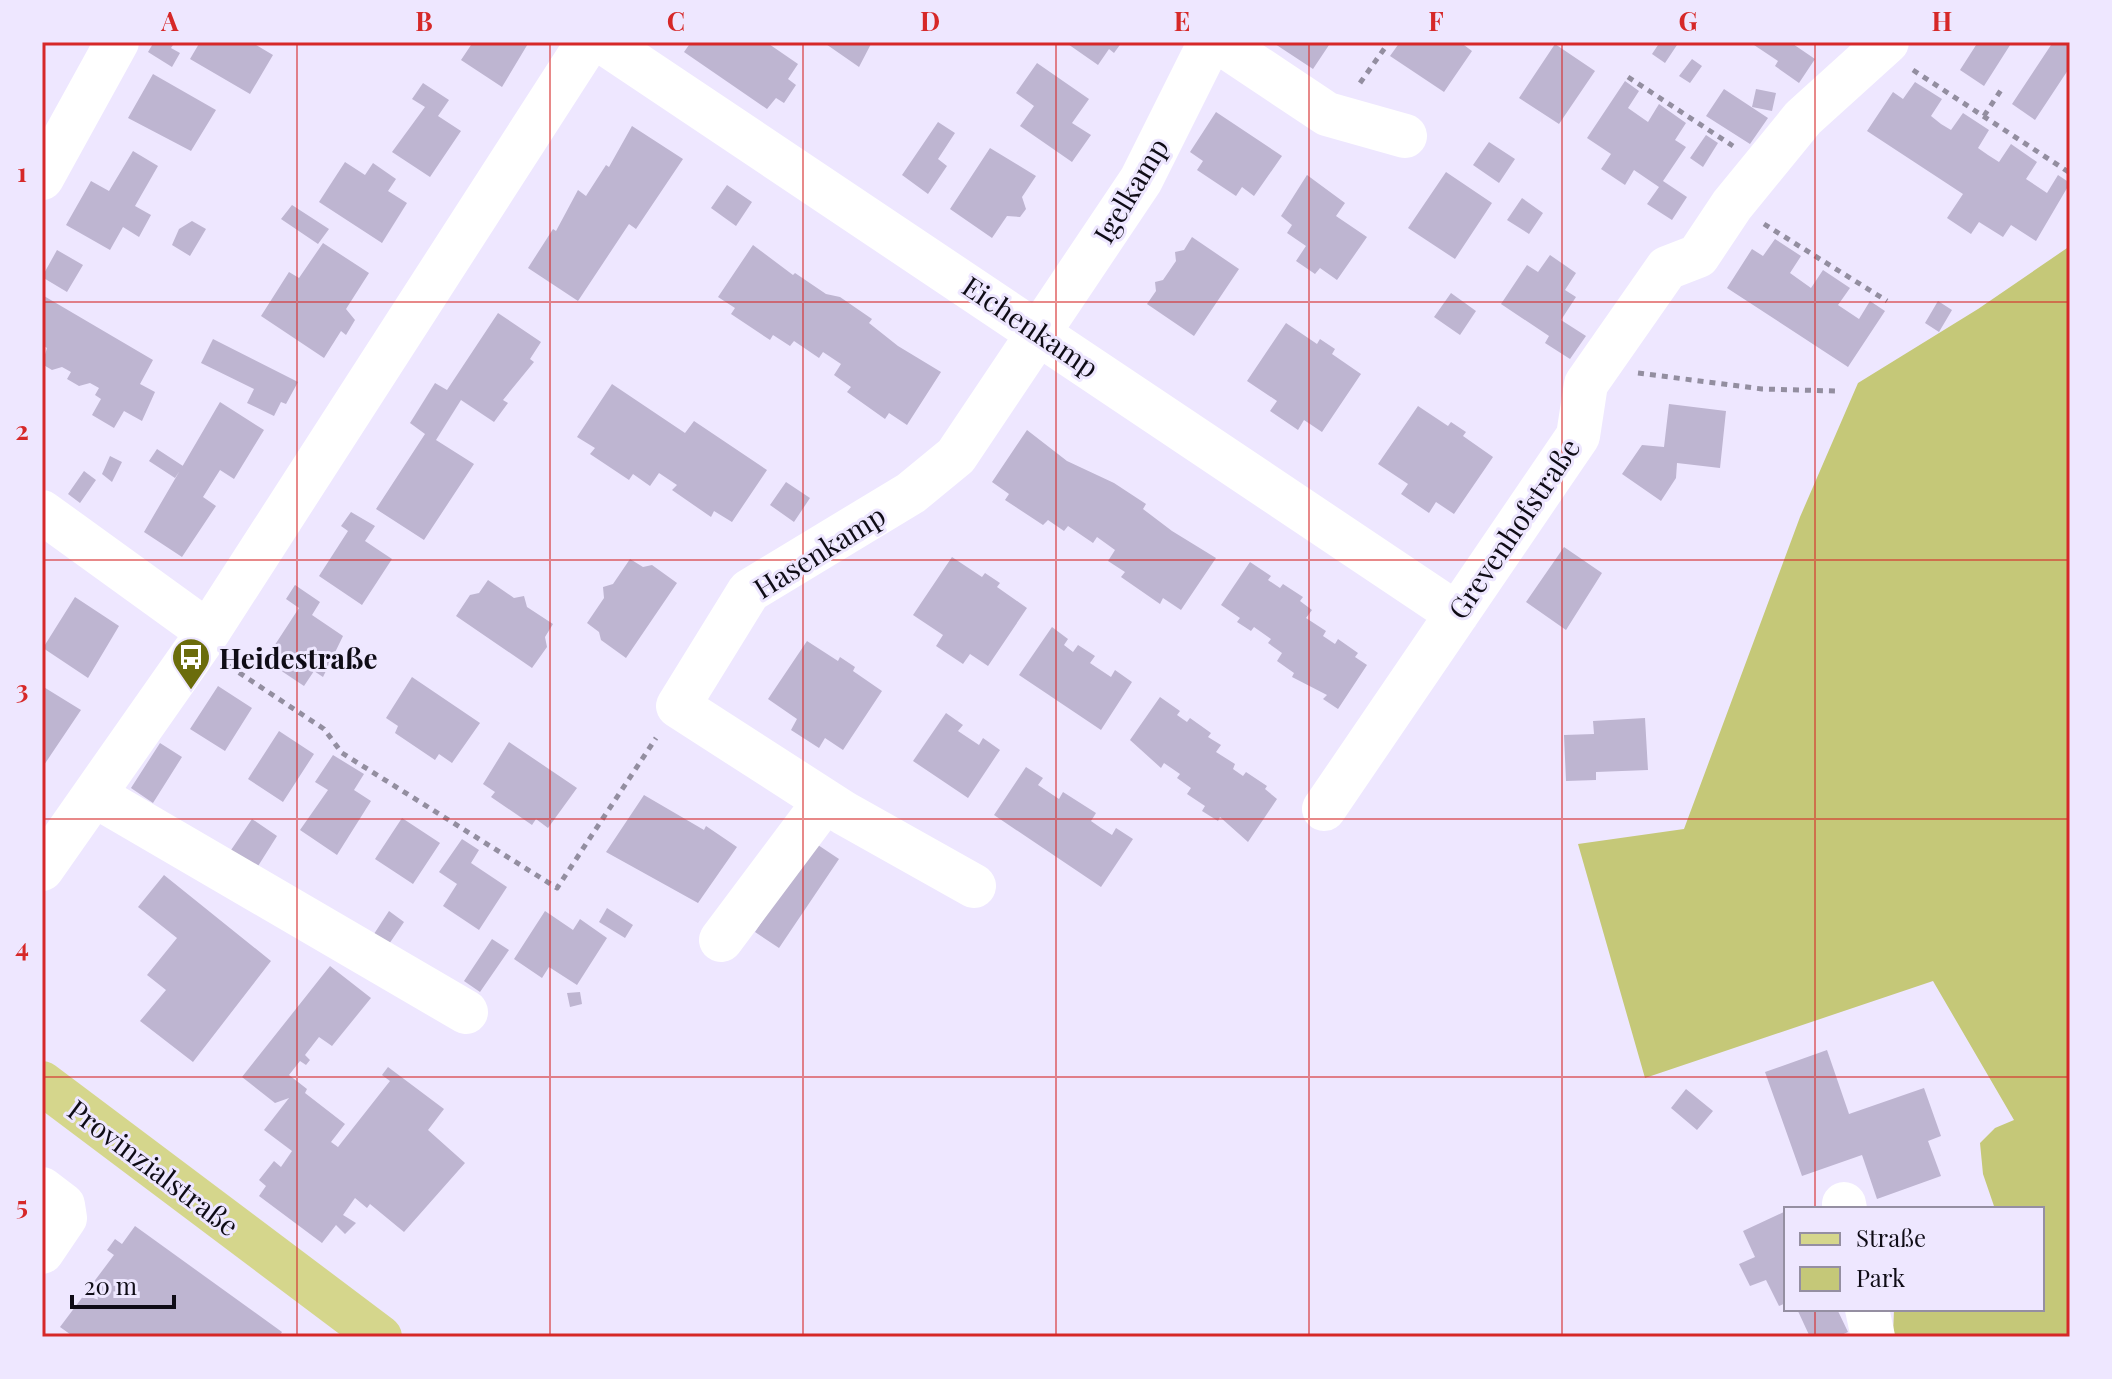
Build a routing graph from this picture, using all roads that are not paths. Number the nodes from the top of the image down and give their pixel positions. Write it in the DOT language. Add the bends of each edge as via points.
graph roads {
  1 [pos="117,42"];
  2 [pos="588,42"];
  3 [pos="603,42"];
  4 [pos="1210,42"];
  5 [pos="1219,42"];
  6 [pos="1883,45"];
  7 [pos="57,118"];
  8 [pos="1405,136"];
  9 [pos="42,178"];
  10 [pos="1039,331"];
  11 [pos="42,512"];
  12 [pos="1457,614"];
  13 [pos="203,639"];
  14 [pos="94,795"];
  15 [pos="834,807"];
  16 [pos="1324,809"];
  17 [pos="42,869"];
  18 [pos="974,886"];
  19 [pos="721,940"];
  20 [pos="466,1012"];
  21 [pos="42,1083"];
  22 [pos="42,1189"];
  23 [pos="42,1252"];
  24 [pos="1867,1311"];
  25 [pos="380,1337"];
  26 [pos="1873,1337"];
  1 -- 7 [label="street"];
  2 -- 13 [label="street"];
  3 -- 10 [label="street, Eichenkamp"];
  4 -- 10 [label="street, Igelkamp" via="1141,180"];
  5 -- 8 [label="street" via="1327,114"];
  6 -- 12 [label="street, Grevenhofstraße" via="1803,118 1698,256 1667,268 1586,384 1578,436"];
  7 -- 9 [label="street"];
  10 -- 12 [label="street, Eichenkamp"];
  10 -- 15 [label="street, Hasenkamp" via="956,456 911,493 749,591 678,706"];
  11 -- 13 [label="street"];
  12 -- 16 [label="street, Grevenhofstraße"];
  13 -- 14 [label="street"];
  14 -- 17 [label="street"];
  14 -- 20 [label="street"];
  15 -- 18 [label="street"];
  15 -- 19 [label="street"];
  21 -- 25 [label="main road, Provinzialstraße"];
  22 -- 23 [label="street" via="63,1205 65,1218"];
  24 -- 26 [label="street"];
}
